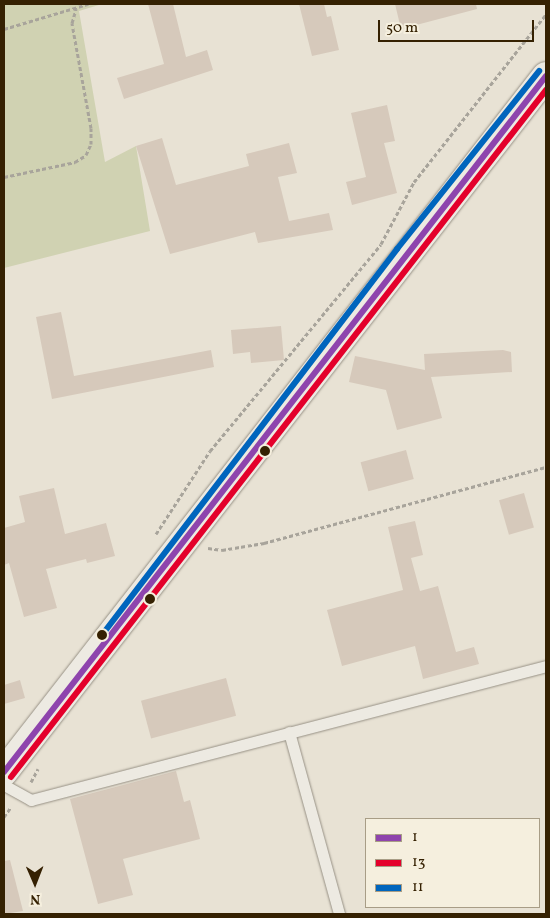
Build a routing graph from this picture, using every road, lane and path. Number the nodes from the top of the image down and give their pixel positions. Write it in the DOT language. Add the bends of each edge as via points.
graph roads {
  1 [pos="88,4"];
  2 [pos="76,8"];
  3 [pos="546,14"];
  4 [pos="4,29"];
  5 [pos="546,76"];
  6 [pos="4,177"];
  7 [pos="546,467"];
  8 [pos="154,537"];
  9 [pos="182,541"];
  10 [pos="546,666"];
  11 [pos="289,732"];
  12 [pos="4,772"];
  13 [pos="4,785"];
  14 [pos="338,914"];
  1 -- 2 [label="path"];
  2 -- 4 [label="path"];
  2 -- 6 [label="path" via="72,23 91,144 86,155 75,162"];
  3 -- 8 [label="path" via="414,182 375,252 210,451"];
  5 -- 9 [label="street"];
  7 -- 9 [label="path" via="264,543 222,550"];
  9 -- 12 [label="street"];
  10 -- 11 [label="lane"];
  11 -- 13 [label="lane" via="31,800"];
  11 -- 14 [label="lane"];
}
